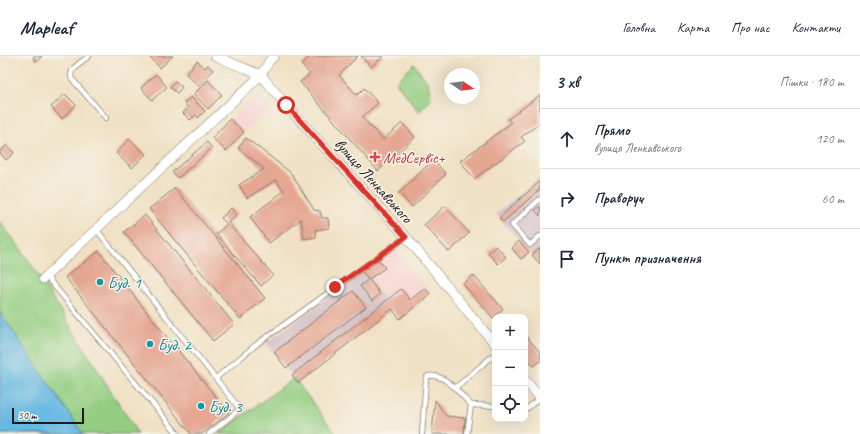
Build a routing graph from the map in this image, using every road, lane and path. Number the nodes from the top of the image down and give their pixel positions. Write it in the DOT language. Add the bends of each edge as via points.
graph roads {
  1 [pos="89,56"];
  2 [pos="215,56"];
  3 [pos="274,56"];
  4 [pos="262,75"];
  5 [pos="106,118"];
  6 [pos="540,199"];
  7 [pos="96,229"];
  8 [pos="540,236"];
  9 [pos="406,237"];
  10 [pos="45,277"];
  11 [pos="492,340"];
  12 [pos="492,357"];
  13 [pos="216,378"];
  14 [pos="528,383"];
  15 [pos="455,388"];
  16 [pos="540,397"];
  17 [pos="471,404"];
  18 [pos="492,406"];
  19 [pos="528,408"];
  20 [pos="178,434"];
  21 [pos="209,434"];
  22 [pos="422,434"];
  23 [pos="467,434"];
  1 -- 5 [label="lane" via="73,69 71,76"];
  2 -- 4 [label="street, вулиця Ленкавського"];
  3 -- 4 [label="street"];
  4 -- 7 [label="street"];
  4 -- 9 [label="street, вулиця Ленкавського"];
  6 -- 8 [label="lane" via="512,225 530,245"];
  7 -- 10 [label="street"];
  7 -- 13 [label="lane"];
  9 -- 11 [label="street, вулиця Ленкавського"];
  9 -- 13 [label="lane" via="257,344"];
  10 -- 20 [label="lane"];
  12 -- 15 [label="lane"];
  13 -- 21 [label="lane" via="240,409"];
  14 -- 16 [label="street"];
  15 -- 17 [label="lane"];
  15 -- 22 [label="lane" via="446,380 433,375 428,376"];
  16 -- 19 [label="lane"];
  17 -- 18 [label="lane"];
  17 -- 23 [label="lane"];
}
